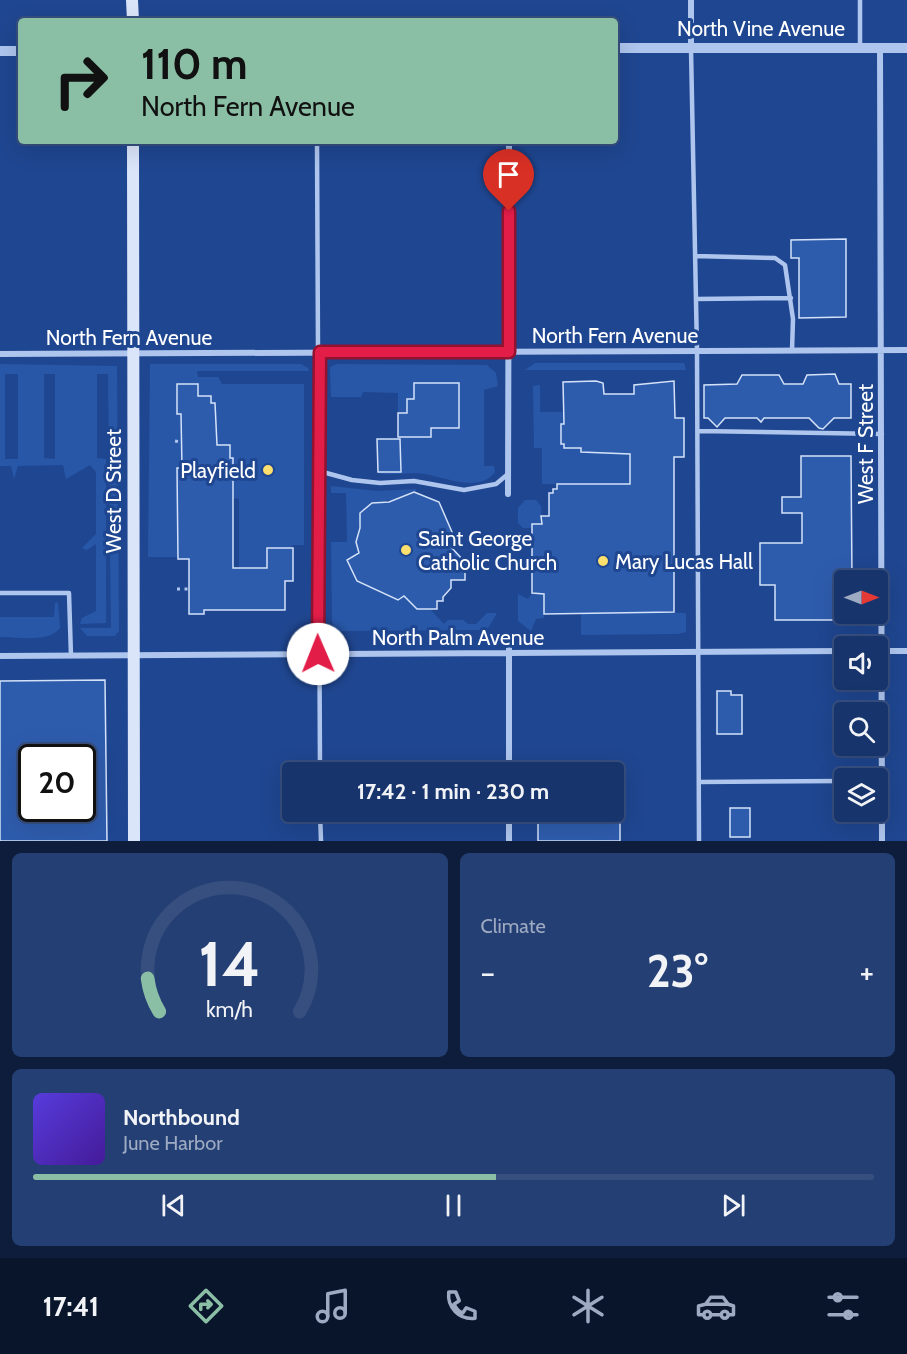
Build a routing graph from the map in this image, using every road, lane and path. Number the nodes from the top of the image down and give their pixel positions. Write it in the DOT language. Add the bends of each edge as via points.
graph roads {
  1 [pos="132,0"];
  2 [pos="691,0"];
  3 [pos="860,0"];
  4 [pos="133,18"];
  5 [pos="618,48"];
  6 [pos="691,48"];
  7 [pos="860,48"];
  8 [pos="880,48"];
  9 [pos="907,48"];
  10 [pos="0,51"];
  11 [pos="18,51"];
  12 [pos="133,144"];
  13 [pos="317,144"];
  14 [pos="509,144"];
  15 [pos="695,256"];
  16 [pos="791,298"];
  17 [pos="696,299"];
  18 [pos="882,350"];
  19 [pos="907,350"];
  20 [pos="697,351"];
  21 [pos="792,351"];
  22 [pos="320,352"];
  23 [pos="509,352"];
  24 [pos="132,353"];
  25 [pos="0,354"];
  26 [pos="698,431"];
  27 [pos="882,434"];
  28 [pos="175,441"];
  29 [pos="181,442"];
  30 [pos="319,471"];
  31 [pos="508,474"];
  32 [pos="508,494"];
  33 [pos="177,589"];
  34 [pos="189,589"];
  35 [pos="0,593"];
  36 [pos="509,635"];
  37 [pos="879,636"];
  38 [pos="834,651"];
  39 [pos="888,651"];
  40 [pos="907,651"];
  41 [pos="699,652"];
  42 [pos="509,653"];
  43 [pos="318,654"];
  44 [pos="0,656"];
  45 [pos="70,656"];
  46 [pos="133,656"];
  47 [pos="879,690"];
  48 [pos="320,762"];
  49 [pos="509,762"];
  50 [pos="880,768"];
  51 [pos="834,781"];
  52 [pos="699,782"];
  53 [pos="320,822"];
  54 [pos="509,822"];
  55 [pos="881,822"];
  56 [pos="134,841"];
  57 [pos="321,841"];
  58 [pos="509,841"];
  59 [pos="699,841"];
  60 [pos="882,841"];
  1 -- 4 [label="main road"];
  2 -- 6 [label="street"];
  3 -- 7 [label="lane"];
  5 -- 6 [label="street, North Vine Avenue"];
  6 -- 7 [label="street, North Vine Avenue"];
  6 -- 15 [label="lane"];
  7 -- 8 [label="street, North Vine Avenue"];
  8 -- 9 [label="street, North Vine Avenue"];
  8 -- 18 [label="street, West F Street"];
  10 -- 11 [label="street"];
  12 -- 24 [label="main road, West D Street"];
  13 -- 22 [label="lane"];
  14 -- 23 [label="street"];
  15 -- 16 [label="lane" via="775,258 785,265"];
  15 -- 17 [label="lane"];
  16 -- 17 [label="lane"];
  16 -- 21 [label="lane"];
  17 -- 20 [label="lane"];
  18 -- 19 [label="street, North Fern Avenue"];
  18 -- 21 [label="street, North Fern Avenue"];
  18 -- 27 [label="street, West F Street"];
  20 -- 21 [label="street, North Fern Avenue"];
  20 -- 23 [label="street, North Fern Avenue"];
  20 -- 26 [label="lane"];
  22 -- 23 [label="street, North Fern Avenue"];
  22 -- 24 [label="street, North Fern Avenue"];
  22 -- 30 [label="lane"];
  23 -- 31 [label="street"];
  24 -- 25 [label="street, North Fern Avenue"];
  24 -- 46 [label="main road, West D Street"];
  26 -- 27 [label="lane"];
  26 -- 41 [label="lane"];
  27 -- 37 [label="street, West F Street"];
  28 -- 29 [label="path"];
  30 -- 31 [label="lane" via="351,480 414,481 464,490 496,484"];
  30 -- 43 [label="lane"];
  31 -- 32 [label="street"];
  33 -- 34 [label="path"];
  35 -- 45 [label="lane" via="69,593"];
  36 -- 42 [label="street"];
  38 -- 41 [label="street, North Palm Avenue"];
  39 -- 40 [label="street"];
  41 -- 42 [label="street, North Palm Avenue"];
  41 -- 52 [label="lane"];
  42 -- 43 [label="street, North Palm Avenue"];
  42 -- 49 [label="street"];
  43 -- 46 [label="street, North Palm Avenue"];
  43 -- 48 [label="lane"];
  44 -- 45 [label="street, North Palm Avenue"];
  45 -- 46 [label="street, North Palm Avenue"];
  46 -- 56 [label="main road, West D Street"];
  47 -- 50 [label="street, West F Street"];
  51 -- 52 [label="lane"];
  52 -- 59 [label="lane"];
  53 -- 57 [label="lane"];
  54 -- 58 [label="street"];
  55 -- 60 [label="street, West F Street"];
}
